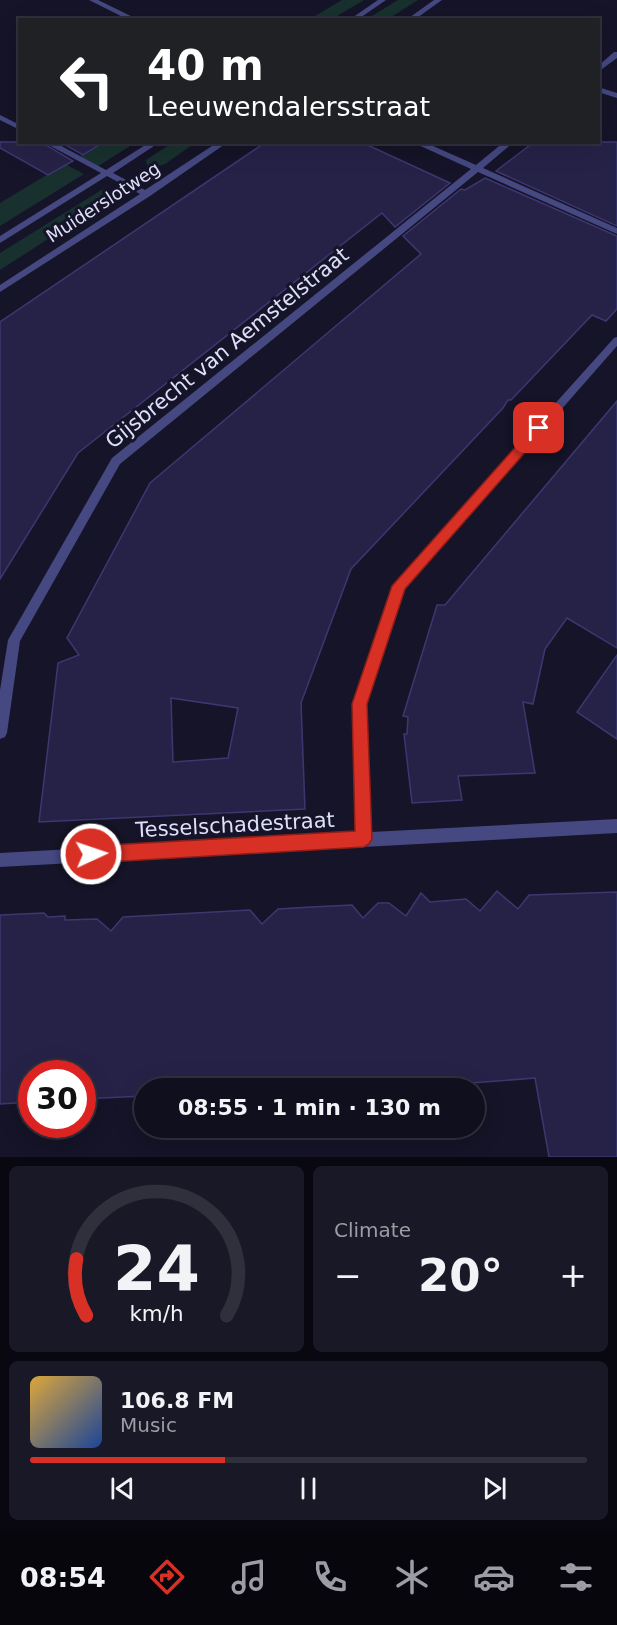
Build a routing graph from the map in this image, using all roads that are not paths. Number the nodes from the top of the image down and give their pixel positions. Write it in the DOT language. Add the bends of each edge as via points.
graph roads {
  1 [pos="92,0"];
  2 [pos="383,0"];
  3 [pos="439,0"];
  4 [pos="132,18"];
  5 [pos="355,18"];
  6 [pos="412,18"];
  7 [pos="617,54"];
  8 [pos="600,68"];
  9 [pos="600,90"];
  10 [pos="617,96"];
  11 [pos="0,117"];
  12 [pos="18,127"];
  13 [pos="51,144"];
  14 [pos="153,144"];
  15 [pos="221,144"];
  16 [pos="421,144"];
  17 [pos="508,144"];
  18 [pos="477,169"];
  19 [pos="106,174"];
  20 [pos="147,194"];
  21 [pos="617,231"];
  22 [pos="0,240"];
  23 [pos="0,289"];
  24 [pos="617,340"];
  25 [pos="0,733"];
  26 [pos="617,825"];
  27 [pos="364,839"];
  28 [pos="0,860"];
  1 -- 4 [label="street"];
  2 -- 5 [label="street"];
  3 -- 6 [label="street"];
  7 -- 8 [label="street"];
  9 -- 10 [label="street"];
  11 -- 12 [label="street"];
  13 -- 19 [label="street"];
  14 -- 19 [label="street, Muiderslotweg"];
  15 -- 20 [label="street, Muiderslotweg"];
  16 -- 18 [label="street"];
  17 -- 18 [label="street, Gijsbrecht van Aemstelstraat"];
  18 -- 21 [label="street"];
  18 -- 25 [label="street, Gijsbrecht van Aemstelstraat" via="116,461 14,640"];
  19 -- 20 [label="street"];
  19 -- 22 [label="street, Muiderslotweg"];
  20 -- 23 [label="street, Muiderslotweg"];
  24 -- 27 [label="street" via="399,586 360,704"];
  26 -- 27 [label="street, Tesselschadestraat"];
  27 -- 28 [label="street, Tesselschadestraat"];
}
